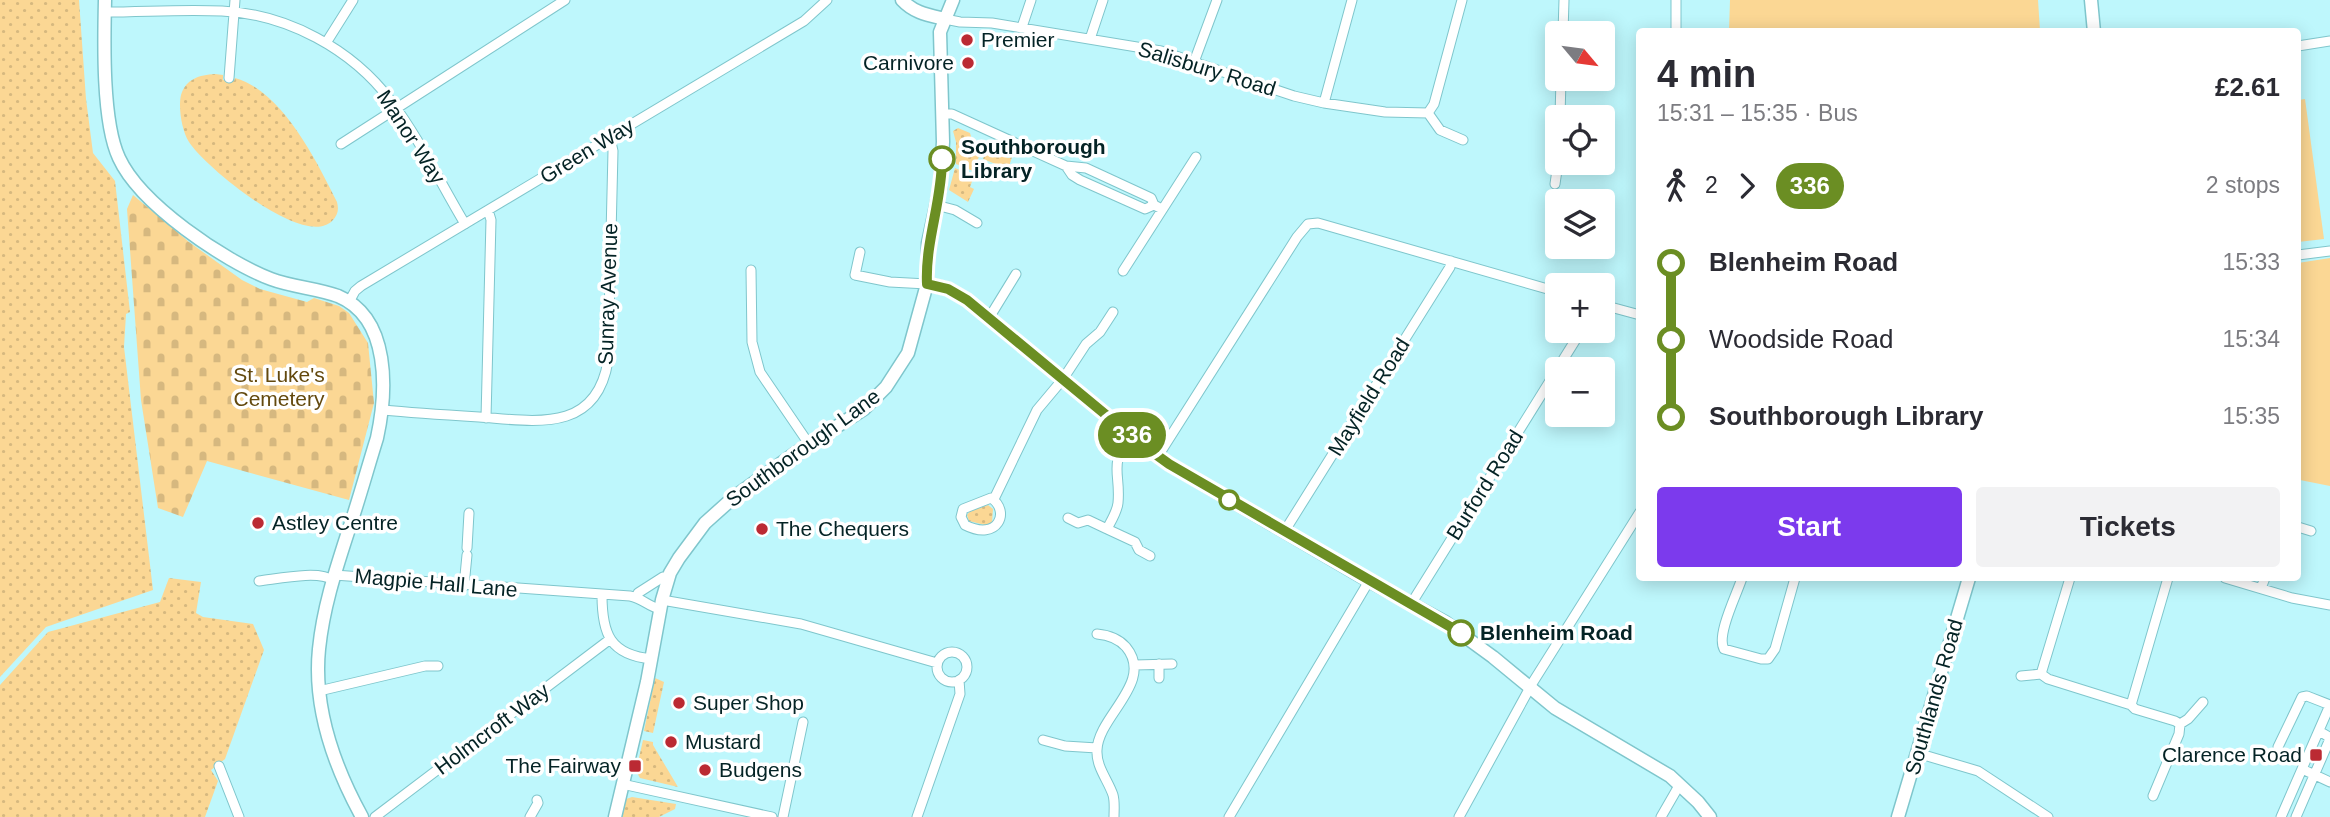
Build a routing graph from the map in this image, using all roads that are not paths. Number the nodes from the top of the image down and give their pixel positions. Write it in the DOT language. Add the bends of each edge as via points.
graph roads {
  1 [pos="235,0"];
  2 [pos="353,0"];
  3 [pos="565,0"];
  4 [pos="827,0"];
  5 [pos="902,0"];
  6 [pos="953,0"];
  7 [pos="1031,0"];
  8 [pos="1103,0"];
  9 [pos="1217,0"];
  10 [pos="1352,0"];
  11 [pos="1462,0"];
  12 [pos="1564,0"];
  13 [pos="1676,0"];
  14 [pos="2091,0"];
  15 [pos="105,6"];
  16 [pos="234,12"];
  17 [pos="945,19"];
  18 [pos="1563,21"];
  19 [pos="1022,27"];
  20 [pos="1676,28"];
  21 [pos="2094,28"];
  22 [pos="1090,39"];
  23 [pos="2330,41"];
  24 [pos="326,43"];
  25 [pos="2301,46"];
  26 [pos="1195,62"];
  27 [pos="229,78"];
  28 [pos="1324,103"];
  29 [pos="396,109"];
  30 [pos="1428,113"];
  31 [pos="943,114"];
  32 [pos="610,138"];
  33 [pos="1463,140"];
  34 [pos="341,144"];
  35 [pos="1196,157"];
  36 [pos="1556,175"];
  37 [pos="1555,184"];
  38 [pos="936,205"];
  39 [pos="1158,207"];
  40 [pos="488,210"];
  41 [pos="977,223"];
  42 [pos="465,224"];
  43 [pos="860,251"];
  44 [pos="2330,251"];
  45 [pos="2301,255"];
  46 [pos="1451,261"];
  47 [pos="751,270"];
  48 [pos="1123,271"];
  49 [pos="1016,274"];
  50 [pos="927,284"];
  51 [pos="1545,288"];
  52 [pos="349,302"];
  53 [pos="1615,308"];
  54 [pos="1113,312"];
  55 [pos="1636,314"];
  56 [pos="989,318"];
  57 [pos="1574,343"];
  58 [pos="1063,379"];
  59 [pos="383,410"];
  60 [pos="486,418"];
  61 [pos="1133,436"];
  62 [pos="809,444"];
  63 [pos="1158,457"];
  64 [pos="994,499"];
  65 [pos="470,513"];
  66 [pos="1068,518"];
  67 [pos="1636,518"];
  68 [pos="2301,528"];
  69 [pos="1107,529"];
  70 [pos="2311,531"];
  71 [pos="1284,532"];
  72 [pos="1150,556"];
  73 [pos="333,577"];
  74 [pos="668,578"];
  75 [pos="259,580"];
  76 [pos="1369,581"];
  77 [pos="1741,581"];
  78 [pos="1794,581"];
  79 [pos="1968,581"];
  80 [pos="2069,581"];
  81 [pos="2167,581"];
  82 [pos="2236,581"];
  83 [pos="2264,581"];
  84 [pos="464,586"];
  85 [pos="2261,588"];
  86 [pos="601,595"];
  87 [pos="637,597"];
  88 [pos="661,604"];
  89 [pos="1411,604"];
  90 [pos="2330,605"];
  91 [pos="609,640"];
  92 [pos="1099,645"];
  93 [pos="652,659"];
  94 [pos="937,663"];
  95 [pos="1159,664"];
  96 [pos="1172,664"];
  97 [pos="1135,665"];
  98 [pos="438,666"];
  99 [pos="2041,674"];
  100 [pos="2021,676"];
  101 [pos="1159,678"];
  102 [pos="959,680"];
  103 [pos="1530,688"];
  104 [pos="319,691"];
  105 [pos="2203,702"];
  106 [pos="2131,705"];
  107 [pos="2330,705"];
  108 [pos="803,723"];
  109 [pos="2180,724"];
  110 [pos="2319,730"];
  111 [pos="1043,740"];
  112 [pos="2278,747"];
  113 [pos="1097,748"];
  114 [pos="1917,753"];
  115 [pos="219,766"];
  116 [pos="2302,769"];
  117 [pos="2315,775"];
  118 [pos="2330,782"];
  119 [pos="622,784"];
  120 [pos="1680,784"];
  121 [pos="2153,796"];
  122 [pos="537,800"];
  123 [pos="239,817"];
  124 [pos="362,817"];
  125 [pos="375,817"];
  126 [pos="530,817"];
  127 [pos="615,817"];
  128 [pos="772,817"];
  129 [pos="783,817"];
  130 [pos="917,817"];
  131 [pos="1114,817"];
  132 [pos="1229,817"];
  133 [pos="1459,817"];
  134 [pos="1661,817"];
  135 [pos="1710,817"];
  136 [pos="1898,817"];
  137 [pos="2048,817"];
  138 [pos="2281,817"];
  139 [pos="2296,817"];
  1 -- 16 [label="street"];
  2 -- 24 [label="street"];
  3 -- 29 [label="street"];
  4 -- 32 [label="street, Green Way" via="804,21"];
  5 -- 17 [label="street" via="923,14"];
  6 -- 17 [label="street, Southborough Lane"];
  7 -- 19 [label="street"];
  8 -- 22 [label="street"];
  9 -- 26 [label="street"];
  10 -- 28 [label="street"];
  11 -- 30 [label="street"];
  12 -- 18 [label="street"];
  13 -- 20 [label="street"];
  14 -- 21 [label="street"];
  15 -- 16 [label="street, Manor Way"];
  15 -- 52 [label="street" via="111,129 130,177 177,221 223,255 270,278"];
  16 -- 24 [label="street, Manor Way" via="277,21"];
  16 -- 27 [label="street"];
  17 -- 19 [label="street, Salisbury Road"];
  17 -- 31 [label="street, Southborough Lane" via="940,28"];
  19 -- 22 [label="street, Salisbury Road"];
  22 -- 26 [label="street, Salisbury Road"];
  23 -- 25 [label="street"];
  24 -- 29 [label="street, Manor Way" via="370,77"];
  26 -- 28 [label="street, Salisbury Road"];
  28 -- 30 [label="street, Salisbury Road"];
  29 -- 34 [label="street"];
  29 -- 42 [label="street, Manor Way"];
  30 -- 33 [label="street" via="1440,130"];
  31 -- 38 [label="street, Southborough Lane" via="942,177"];
  31 -- 39 [label="street" via="952,114 1066,166 1080,180 1145,209"];
  32 -- 40 [label="street, Green Way"];
  32 -- 60 [label="street, Sunray Avenue" via="612,212 604,377 585,405 560,419"];
  35 -- 39 [label="street"];
  36 -- 37 [label="street"];
  38 -- 41 [label="street"];
  38 -- 50 [label="street, Southborough Lane" via="928,243"];
  39 -- 48 [label="street"];
  40 -- 42 [label="street, Green Way"];
  40 -- 60 [label="street"];
  42 -- 52 [label="street, Green Way" via="361,286"];
  43 -- 50 [label="street" via="855,275"];
  44 -- 45 [label="street"];
  46 -- 51 [label="street"];
  46 -- 63 [label="street" via="1308,223"];
  46 -- 71 [label="street, Mayfield Road"];
  47 -- 62 [label="street" via="752,342 760,372"];
  49 -- 56 [label="street"];
  50 -- 56 [label="street" via="958,293"];
  50 -- 62 [label="street, Southborough Lane" via="913,340 894,376 864,409"];
  52 -- 59 [label="street, Magpie Hall Lane" via="375,335"];
  53 -- 55 [label="street"];
  54 -- 58 [label="street"];
  56 -- 58 [label="street"];
  57 -- 89 [label="street, Burford Road"];
  58 -- 61 [label="street"];
  58 -- 64 [label="street" via="1037,410"];
  59 -- 60 [label="street, Sunray Avenue"];
  59 -- 73 [label="street, Magpie Hall Lane"];
  61 -- 63 [label="street"];
  61 -- 69 [label="street" via="1118,455 1118,507"];
  62 -- 74 [label="street, Southborough Lane" via="705,523"];
  63 -- 71 [label="street"];
  64 -- 64 [label="street" via="999,507 996,526 985,531 965,525 963,509"];
  65 -- 84 [label="street"];
  66 -- 69 [label="street" via="1078,523 1088,520"];
  67 -- 103 [label="street"];
  68 -- 70 [label="street"];
  69 -- 72 [label="street" via="1135,542"];
  71 -- 76 [label="street"];
  73 -- 75 [label="street, Magpie Hall Lane"];
  73 -- 84 [label="street, Magpie Hall Lane"];
  73 -- 104 [label="street" via="318,649"];
  74 -- 87 [label="street"];
  74 -- 88 [label="street, Southborough Lane"];
  76 -- 89 [label="street"];
  76 -- 132 [label="street"];
  77 -- 78 [label="street" via="1721,644 1724,649 1761,659 1768,659 1775,649"];
  79 -- 114 [label="street, Southlands Road"];
  80 -- 99 [label="street"];
  81 -- 106 [label="street"];
  82 -- 85 [label="street"];
  83 -- 85 [label="street"];
  84 -- 86 [label="street, Magpie Hall Lane"];
  85 -- 90 [label="street"];
  86 -- 87 [label="street, Magpie Hall Lane"];
  86 -- 91 [label="street"];
  87 -- 88 [label="street, Magpie Hall Lane"];
  88 -- 93 [label="street, Southborough Lane"];
  88 -- 94 [label="street, Magpie Hall Lane" via="801,624"];
  89 -- 103 [label="street" via="1460,632"];
  91 -- 93 [label="street" via="619,650"];
  91 -- 125 [label="street, Holmcroft Way"];
  92 -- 97 [label="street" via="1100,634 1122,643"];
  93 -- 119 [label="street, Southborough Lane"];
  94 -- 102 [label="street" via="941,678"];
  94 -- 102 [label="street" via="943,654 960,653 967,668"];
  95 -- 96 [label="street"];
  95 -- 97 [label="street"];
  95 -- 101 [label="street"];
  97 -- 113 [label="street" via="1129,690"];
  98 -- 104 [label="street"];
  99 -- 100 [label="street"];
  99 -- 106 [label="street"];
  102 -- 130 [label="street" via="960,694"];
  103 -- 120 [label="street"];
  103 -- 133 [label="street"];
  104 -- 124 [label="street" via="332,752"];
  105 -- 109 [label="street"];
  106 -- 109 [label="street"];
  107 -- 110 [label="street"];
  107 -- 112 [label="street" via="2302,697"];
  108 -- 129 [label="street"];
  109 -- 121 [label="street"];
  110 -- 116 [label="street"];
  110 -- 117 [label="street" via="2329,741"];
  111 -- 113 [label="street"];
  113 -- 131 [label="street" via="1114,798"];
  114 -- 136 [label="street, Southlands Road"];
  114 -- 137 [label="street" via="1978,771"];
  115 -- 123 [label="street"];
  116 -- 117 [label="street"];
  116 -- 138 [label="street"];
  117 -- 118 [label="street"];
  117 -- 139 [label="street"];
  119 -- 127 [label="street, Southborough Lane"];
  119 -- 128 [label="street"];
  120 -- 134 [label="street"];
  120 -- 135 [label="street"];
  122 -- 126 [label="street"];
}
